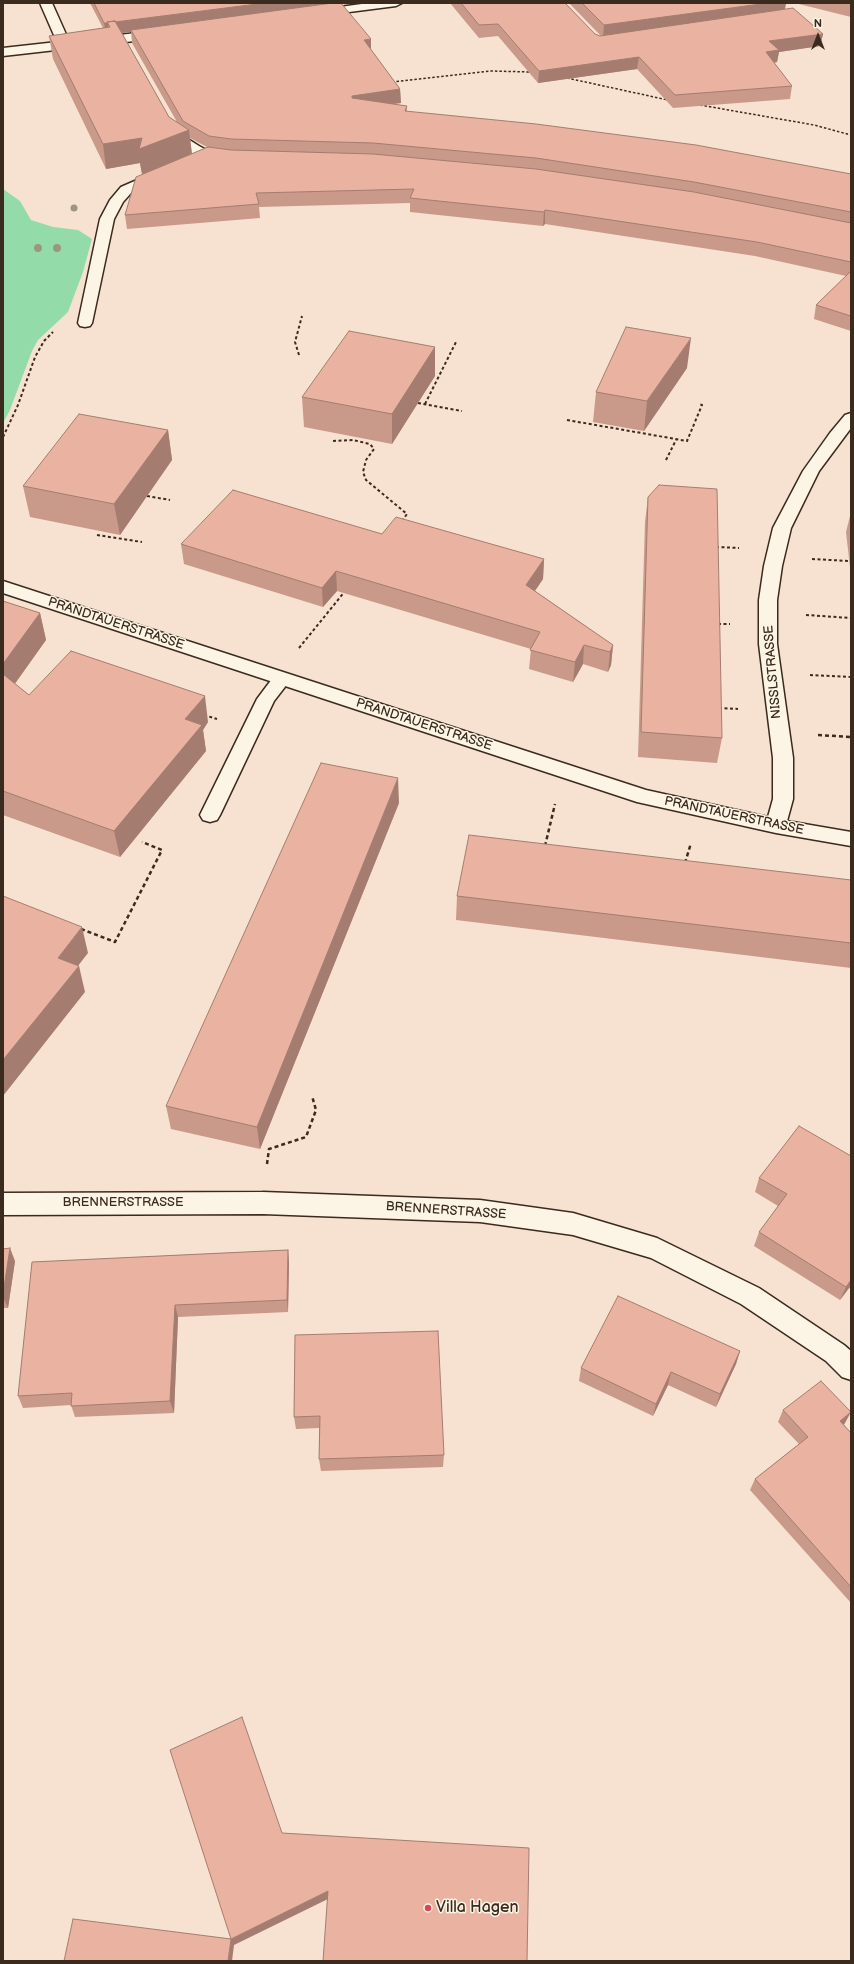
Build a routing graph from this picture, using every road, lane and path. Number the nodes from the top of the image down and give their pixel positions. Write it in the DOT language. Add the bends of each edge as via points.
graph roads {
  1 [pos="46,3"];
  2 [pos="396,3"];
  3 [pos="304,15"];
  4 [pos="174,32"];
  5 [pos="123,39"];
  6 [pos="64,44"];
  7 [pos="129,51"];
  8 [pos="3,52"];
  9 [pos="536,72"];
  10 [pos="561,77"];
  11 [pos="392,82"];
  12 [pos="672,100"];
  13 [pos="694,104"];
  14 [pos="167,118"];
  15 [pos="851,135"];
  16 [pos="207,155"];
  17 [pos="238,159"];
  18 [pos="188,162"];
  19 [pos="175,168"];
  20 [pos="302,316"];
  21 [pos="85,323"];
  22 [pos="456,342"];
  23 [pos="298,355"];
  24 [pos="418,403"];
  25 [pos="425,404"];
  26 [pos="698,404"];
  27 [pos="462,411"];
  28 [pos="851,418"];
  29 [pos="566,420"];
  30 [pos="3,438"];
  31 [pos="676,440"];
  32 [pos="333,441"];
  33 [pos="666,460"];
  34 [pos="147,496"];
  35 [pos="170,500"];
  36 [pos="397,526"];
  37 [pos="97,535"];
  38 [pos="142,542"];
  39 [pos="714,547"];
  40 [pos="740,548"];
  41 [pos="805,558"];
  42 [pos="849,561"];
  43 [pos="3,587"];
  44 [pos="347,588"];
  45 [pos="800,615"];
  46 [pos="851,618"];
  47 [pos="715,624"];
  48 [pos="731,624"];
  49 [pos="297,650"];
  50 [pos="803,674"];
  51 [pos="851,677"];
  52 [pos="282,679"];
  53 [pos="716,708"];
  54 [pos="744,709"];
  55 [pos="198,713"];
  56 [pos="219,720"];
  57 [pos="812,734"];
  58 [pos="851,737"];
  59 [pos="556,801"];
  60 [pos="210,816"];
  61 [pos="776,826"];
  62 [pos="692,837"];
  63 [pos="851,839"];
  64 [pos="142,842"];
  65 [pos="544,853"];
  66 [pos="685,865"];
  67 [pos="77,928"];
  68 [pos="312,1096"];
  69 [pos="267,1169"];
  70 [pos="3,1204"];
  71 [pos="851,1368"];
  1 -- 6 [label="street"];
  2 -- 3 [label="street"];
  4 -- 5 [label="street"];
  5 -- 6 [label="street"];
  5 -- 7 [label="street"];
  6 -- 8 [label="street"];
  9 -- 11 [label="path" via="491,71"];
  10 -- 12 [label="path"];
  13 -- 15 [label="path" via="814,125"];
  14 -- 16 [label="street" via="178,138"];
  16 -- 17 [label="street"];
  16 -- 18 [label="street"];
  19 -- 21 [label="street" via="140,182 126,190 117,200 107,219"];
  20 -- 23 [label="path" via="295,342"];
  21 -- 30 [label="path" via="58,327 44,342 35,357"];
  22 -- 25 [label="path"];
  24 -- 25 [label="path"];
  25 -- 27 [label="path"];
  26 -- 31 [label="path" via="702,405 687,440"];
  28 -- 61 [label="street, NISSLSTRASSE" via="811,471 782,528 773,566 768,600 768,644 783,758 782,799"];
  29 -- 31 [label="path"];
  31 -- 33 [label="path"];
  32 -- 36 [label="path" via="353,440 370,444 374,449 366,460 363,472 366,480 407,514"];
  34 -- 35 [label="path"];
  37 -- 38 [label="path"];
  39 -- 40 [label="path"];
  41 -- 42 [label="path"];
  43 -- 52 [label="street, PRANDTAUERSTRASSE"];
  44 -- 49 [label="path"];
  45 -- 46 [label="path"];
  47 -- 48 [label="path"];
  50 -- 51 [label="path"];
  52 -- 60 [label="street" via="266,699"];
  52 -- 61 [label="street, PRANDTAUERSTRASSE" via="644,797"];
  53 -- 54 [label="path"];
  55 -- 56 [label="path"];
  57 -- 58 [label="path"];
  59 -- 65 [label="path"];
  61 -- 63 [label="street, PRANDTAUERSTRASSE"];
  62 -- 66 [label="path"];
  64 -- 67 [label="path" via="162,850 115,942"];
  68 -- 69 [label="path" via="316,1110 306,1137 269,1149"];
  70 -- 71 [label="street, BRENNERSTRASSE" via="302,1204 480,1211 573,1224 656,1249 750,1296 835,1353"];
}
